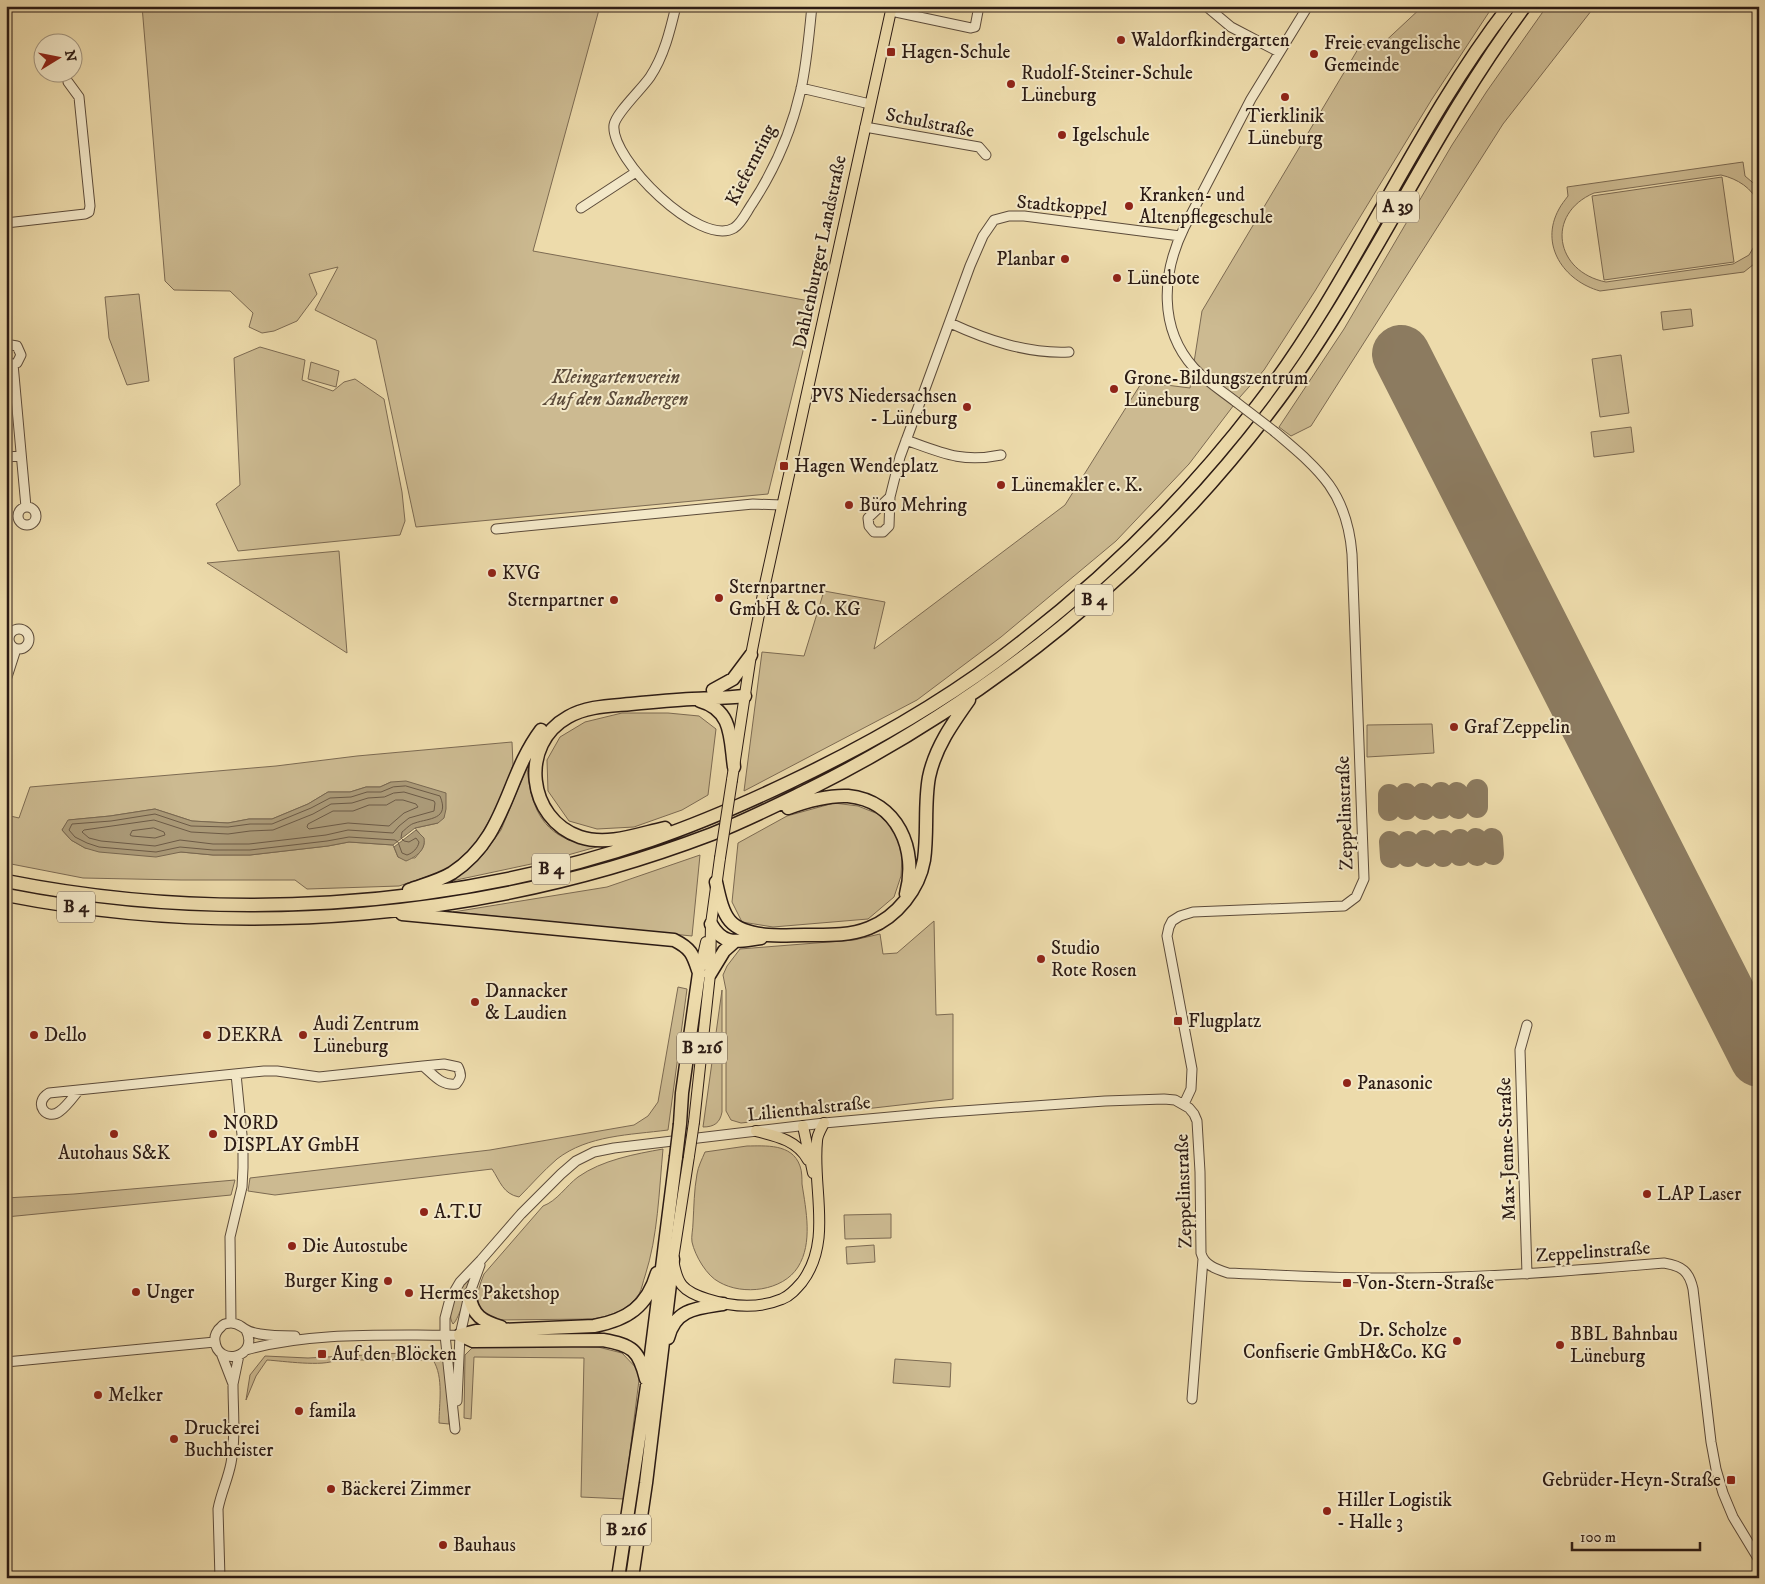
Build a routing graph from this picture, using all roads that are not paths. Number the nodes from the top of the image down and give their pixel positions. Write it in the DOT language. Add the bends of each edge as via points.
graph roads {
  1 [pos="676,6"];
  2 [pos="812,6"];
  3 [pos="979,6"];
  4 [pos="1206,6"];
  5 [pos="1308,6"];
  6 [pos="1509,6"];
  7 [pos="1525,6"];
  8 [pos="891,9"];
  9 [pos="1278,52"];
  10 [pos="68,82"];
  11 [pos="801,88"];
  12 [pos="870,104"];
  13 [pos="865,127"];
  14 [pos="986,155"];
  15 [pos="636,172"];
  16 [pos="581,208"];
  17 [pos="6,223"];
  18 [pos="1180,236"];
  19 [pos="950,323"];
  20 [pos="6,347"];
  21 [pos="1068,352"];
  22 [pos="10,363"];
  23 [pos="1239,428"];
  24 [pos="906,440"];
  25 [pos="1001,455"];
  26 [pos="21,456"];
  27 [pos="6,457"];
  28 [pos="1202,492"];
  29 [pos="890,497"];
  30 [pos="782,506"];
  31 [pos="26,507"];
  32 [pos="496,529"];
  33 [pos="16,649"];
  34 [pos="752,651"];
  35 [pos="6,680"];
  36 [pos="713,690"];
  37 [pos="974,694"];
  38 [pos="745,696"];
  39 [pos="693,699"];
  40 [pos="733,773"];
  41 [pos="759,814"];
  42 [pos="708,819"];
  43 [pos="6,881"];
  44 [pos="716,882"];
  45 [pos="6,895"];
  46 [pos="390,897"];
  47 [pos="904,902"];
  48 [pos="392,910"];
  49 [pos="711,924"];
  50 [pos="773,936"];
  51 [pos="734,942"];
  52 [pos="704,973"];
  53 [pos="1527,1025"];
  54 [pos="423,1066"];
  55 [pos="236,1074"];
  56 [pos="79,1090"];
  57 [pos="1184,1104"];
  58 [pos="824,1123"];
  59 [pos="803,1126"];
  60 [pos="756,1131"];
  61 [pos="811,1166"];
  62 [pos="818,1198"];
  63 [pos="669,1257"];
  64 [pos="1203,1259"];
  65 [pos="482,1260"];
  66 [pos="1527,1274"];
  67 [pos="469,1295"];
  68 [pos="722,1304"];
  69 [pos="231,1323"];
  70 [pos="506,1329"];
  71 [pos="246,1330"];
  72 [pos="460,1334"];
  73 [pos="445,1335"];
  74 [pos="319,1338"];
  75 [pos="215,1342"];
  76 [pos="221,1353"];
  77 [pos="242,1353"];
  78 [pos="661,1356"];
  79 [pos="6,1362"];
  80 [pos="233,1384"];
  81 [pos="647,1386"];
  82 [pos="1192,1399"];
  83 [pos="1759,1560"];
  84 [pos="220,1578"];
  85 [pos="618,1578"];
  86 [pos="632,1578"];
  1 -- 15 [label="street, Kiefernring" via="663,53 635,97 618,115 614,126 618,141"];
  2 -- 11 [label="street, Kiefernring"];
  3 -- 8 [label="street" via="971,28"];
  4 -- 9 [label="street" via="1231,27"];
  5 -- 9 [label="street"];
  6 -- 23 [label="highway, A 39" via="1451,91 1309,332"];
  7 -- 28 [label="highway, A 39" via="1462,98 1318,341 1272,409"];
  8 -- 12 [label="main road, Dahlenburger Landstraße"];
  9 -- 18 [label="street"];
  10 -- 17 [label="street" via="79,97 89,212"];
  11 -- 12 [label="street"];
  11 -- 15 [label="street, Kiefernring" via="776,161 734,228 712,229 691,220 664,202"];
  12 -- 13 [label="main road, Dahlenburger Landstraße"];
  13 -- 14 [label="street, Schulstraße" via="978,147"];
  13 -- 30 [label="main road, Dahlenburger Landstraße"];
  15 -- 16 [label="street"];
  18 -- 19 [label="street, Stadtkoppel" via="1024,216 994,220 970,266"];
  18 -- 57 [label="street, Zeppelinstraße, bridge" via="1170,266 1166,294 1175,338 1187,360 1209,382 1314,465 1341,503 1349,527 1364,879 1356,897 1344,906 1193,912 1172,922 1168,944 1192,1069 1191,1089"];
  19 -- 21 [label="street" via="996,342 1050,353"];
  19 -- 24 [label="street, Stadtkoppel"];
  20 -- 22 [label="street" via="14,345 21,352 20,359"];
  22 -- 26 [label="street"];
  23 -- 42 [label="highway, B 4" via="1190,486 1098,579 991,666 856,749"];
  24 -- 25 [label="street" via="947,455 967,458"];
  24 -- 29 [label="street, Stadtkoppel"];
  26 -- 27 [label="street"];
  26 -- 31 [label="street"];
  28 -- 37 [label="highway, B 4" via="1106,590 1037,648"];
  30 -- 32 [label="street" via="753,504"];
  30 -- 34 [label="main road, Dahlenburger Landstraße"];
  33 -- 35 [label="street"];
  34 -- 36 [label="highway" via="733,678"];
  34 -- 38 [label="main road, B 216"];
  36 -- 38 [label="highway"];
  36 -- 46 [label="highway" via="596,702 565,712 544,726 535,738 495,826 479,850 450,874"];
  37 -- 41 [label="highway, B 4" via="872,757"];
  37 -- 47 [label="highway" via="953,723 935,758 927,796 924,862 913,891"];
  38 -- 39 [label="highway"];
  38 -- 40 [label="main road, B 216"];
  39 -- 40 [label="highway" via="714,706 726,719"];
  39 -- 42 [label="highway" via="596,707 567,717 542,742 537,753 535,781 539,797 555,821 566,830 592,840 618,839"];
  40 -- 44 [label="main road, B 216, bridge"];
  41 -- 47 [label="highway" via="833,797 873,803 893,819 906,842 909,876"];
  41 -- 48 [label="highway, B 4" via="708,835 571,878 469,900"];
  42 -- 46 [label="highway, B 4" via="649,841 558,867 467,886"];
  43 -- 46 [label="highway, B 4" via="97,896 187,904 309,904"];
  44 -- 49 [label="main road, B 216"];
  44 -- 50 [label="highway" via="724,910 734,925 751,933"];
  45 -- 48 [label="highway, B 4" via="106,911 187,917 310,917"];
  47 -- 50 [label="highway" via="880,922 861,930 837,935"];
  48 -- 52 [label="highway" via="405,915 674,940 686,946"];
  49 -- 51 [label="highway" via="721,938"];
  49 -- 52 [label="main road, B 216"];
  50 -- 51 [label="highway"];
  51 -- 52 [label="highway"];
  52 -- 63 [label="highway, B 216, bridge" via="682,1093"];
  52 -- 63 [label="main road, B 216, bridge" via="694,1122"];
  53 -- 66 [label="street, Max-Jenne-Straße" via="1520,1050"];
  54 -- 55 [label="street" via="319,1077 277,1071"];
  55 -- 56 [label="street"];
  55 -- 69 [label="street" via="243,1168 242,1187 230,1237"];
  57 -- 58 [label="street, Lilienthalstraße" via="1164,1099 1105,1101"];
  57 -- 64 [label="street, Zeppelinstraße" via="1194,1114 1198,1131"];
  58 -- 59 [label="street, Lilienthalstraße"];
  58 -- 62 [label="main road" via="817,1140"];
  59 -- 60 [label="street, Lilienthalstraße"];
  59 -- 61 [label="main road"];
  60 -- 61 [label="main road" via="795,1144"];
  60 -- 65 [label="street, Lilienthalstraße" via="594,1152 560,1174"];
  61 -- 62 [label="main road"];
  62 -- 68 [label="main road" via="817,1254 799,1286 788,1297 769,1304"];
  63 -- 68 [label="main road" via="686,1291"];
  63 -- 70 [label="highway" via="659,1266 654,1284 636,1309 611,1323"];
  63 -- 78 [label="highway, B 216"];
  63 -- 81 [label="highway, B 216"];
  64 -- 66 [label="street, Zeppelinstraße" via="1213,1268 1228,1273 1380,1278"];
  64 -- 82 [label="street, Zeppelinstraße"];
  65 -- 67 [label="street, Lilienthalstraße"];
  65 -- 73 [label="street, Lilienthalstraße" via="460,1282 450,1299 444,1318"];
  66 -- 83 [label="street, Zeppelinstraße" via="1664,1263 1684,1270 1691,1278 1716,1469 1733,1517"];
  67 -- 70 [label="highway" via="479,1317"];
  67 -- 72 [label="street, Lilienthalstraße"];
  68 -- 78 [label="highway" via="694,1308 676,1320"];
  69 -- 71 [label="street" via="237,1323"];
  69 -- 75 [label="street" via="221,1327"];
  70 -- 72 [label="highway"];
  71 -- 74 [label="street"];
  71 -- 77 [label="street" via="249,1340"];
  72 -- 73 [label="street"];
  72 -- 73 [label="street" via="455,1429"];
  72 -- 81 [label="highway" via="473,1341 602,1340 622,1343 640,1358"];
  73 -- 74 [label="street"];
  74 -- 77 [label="street" via="262,1345"];
  75 -- 76 [label="street"];
  75 -- 79 [label="street"];
  76 -- 77 [label="street" via="233,1357"];
  76 -- 80 [label="street"];
  77 -- 80 [label="street"];
  78 -- 86 [label="highway, B 216"];
  80 -- 84 [label="street" via="233,1451 218,1509"];
  81 -- 85 [label="highway, B 216"];
}
